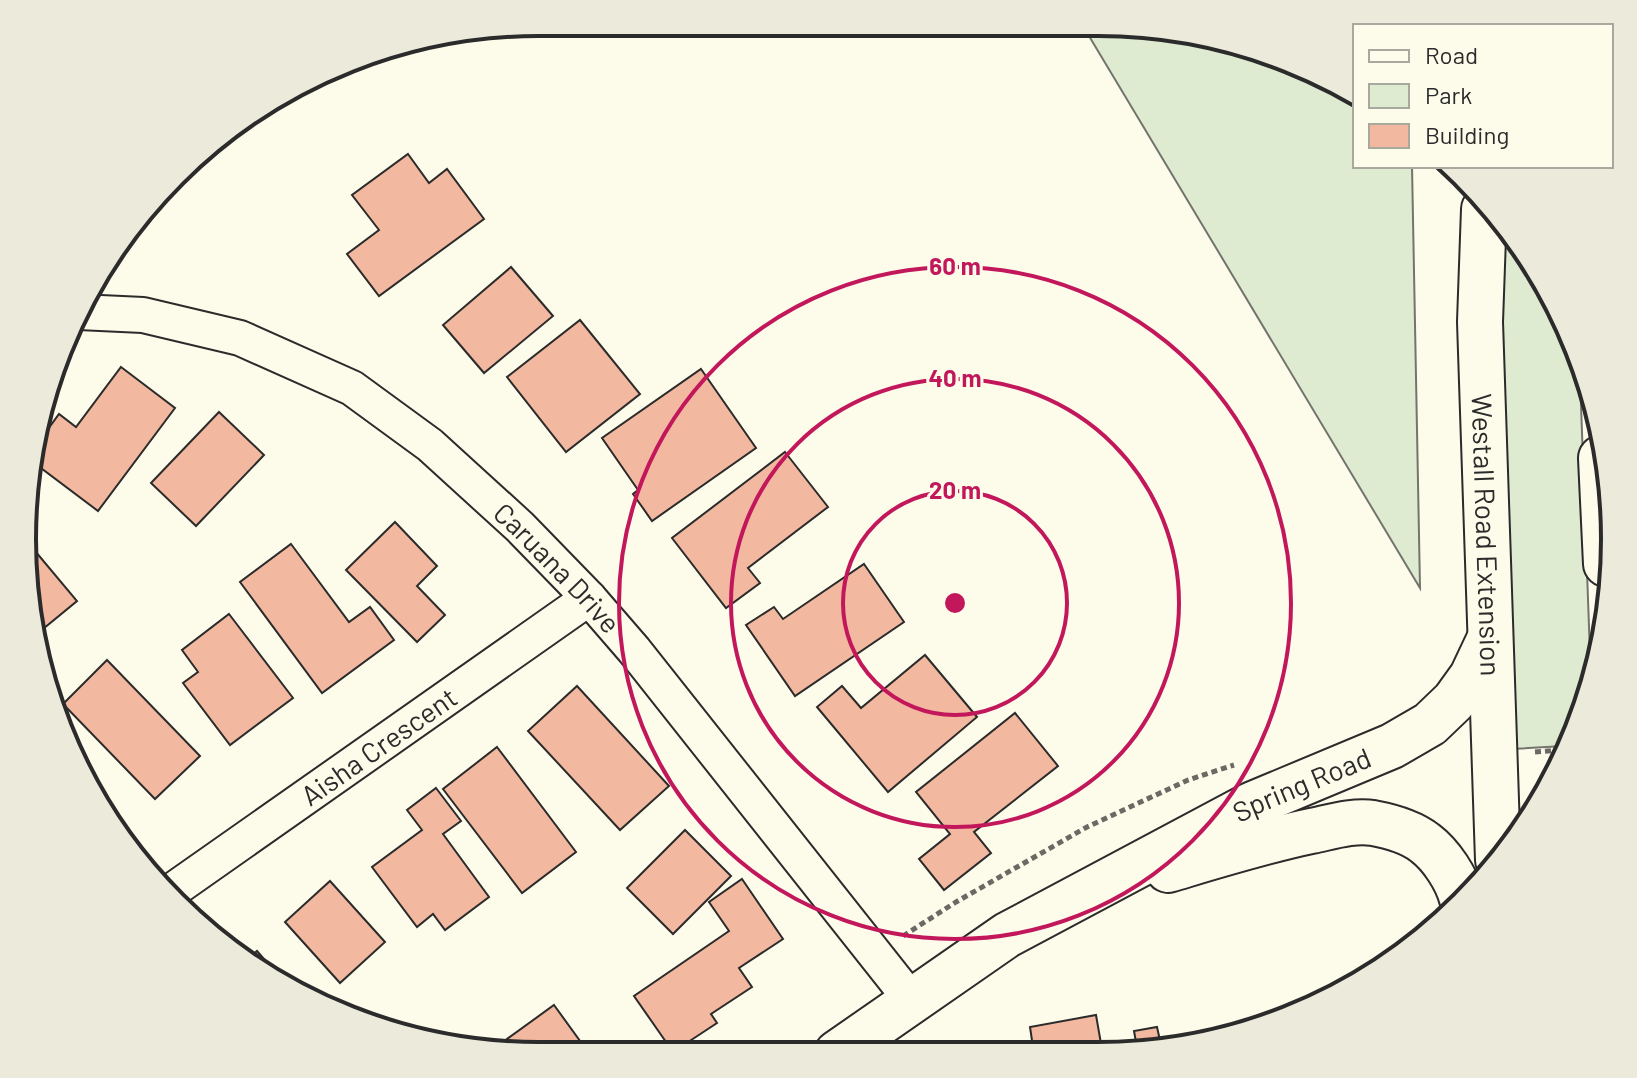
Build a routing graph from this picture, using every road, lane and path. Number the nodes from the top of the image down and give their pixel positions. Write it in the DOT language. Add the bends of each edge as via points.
graph roads {
  1 [pos="1484,217"];
  2 [pos="90,313"];
  3 [pos="589,598"];
  4 [pos="1489,640"];
  5 [pos="1497,844"];
  6 [pos="176,888"];
  7 [pos="1459,890"];
  8 [pos="1081,895"];
  9 [pos="912,1001"];
  10 [pos="853,1042"];
  1 -- 4 [label="main road, Westall Road Extension" via="1480,322"];
  2 -- 3 [label="street, Caruana Drive" via="143,315 240,338 352,388 430,445"];
  3 -- 6 [label="street, Aisha Crescent"];
  3 -- 9 [label="street, Caruana Drive"];
  4 -- 5 [label="main road, Westall Road Extension"];
  4 -- 8 [label="main road, Spring Road" via="1472,676 1430,724 1392,746 1253,804"];
  7 -- 8 [label="main road, Spring Road" via="1425,842 1370,823 1279,838"];
  8 -- 9 [label="main road, Spring Road" via="1007,935"];
  9 -- 10 [label="main road, Spring Road"];
}
